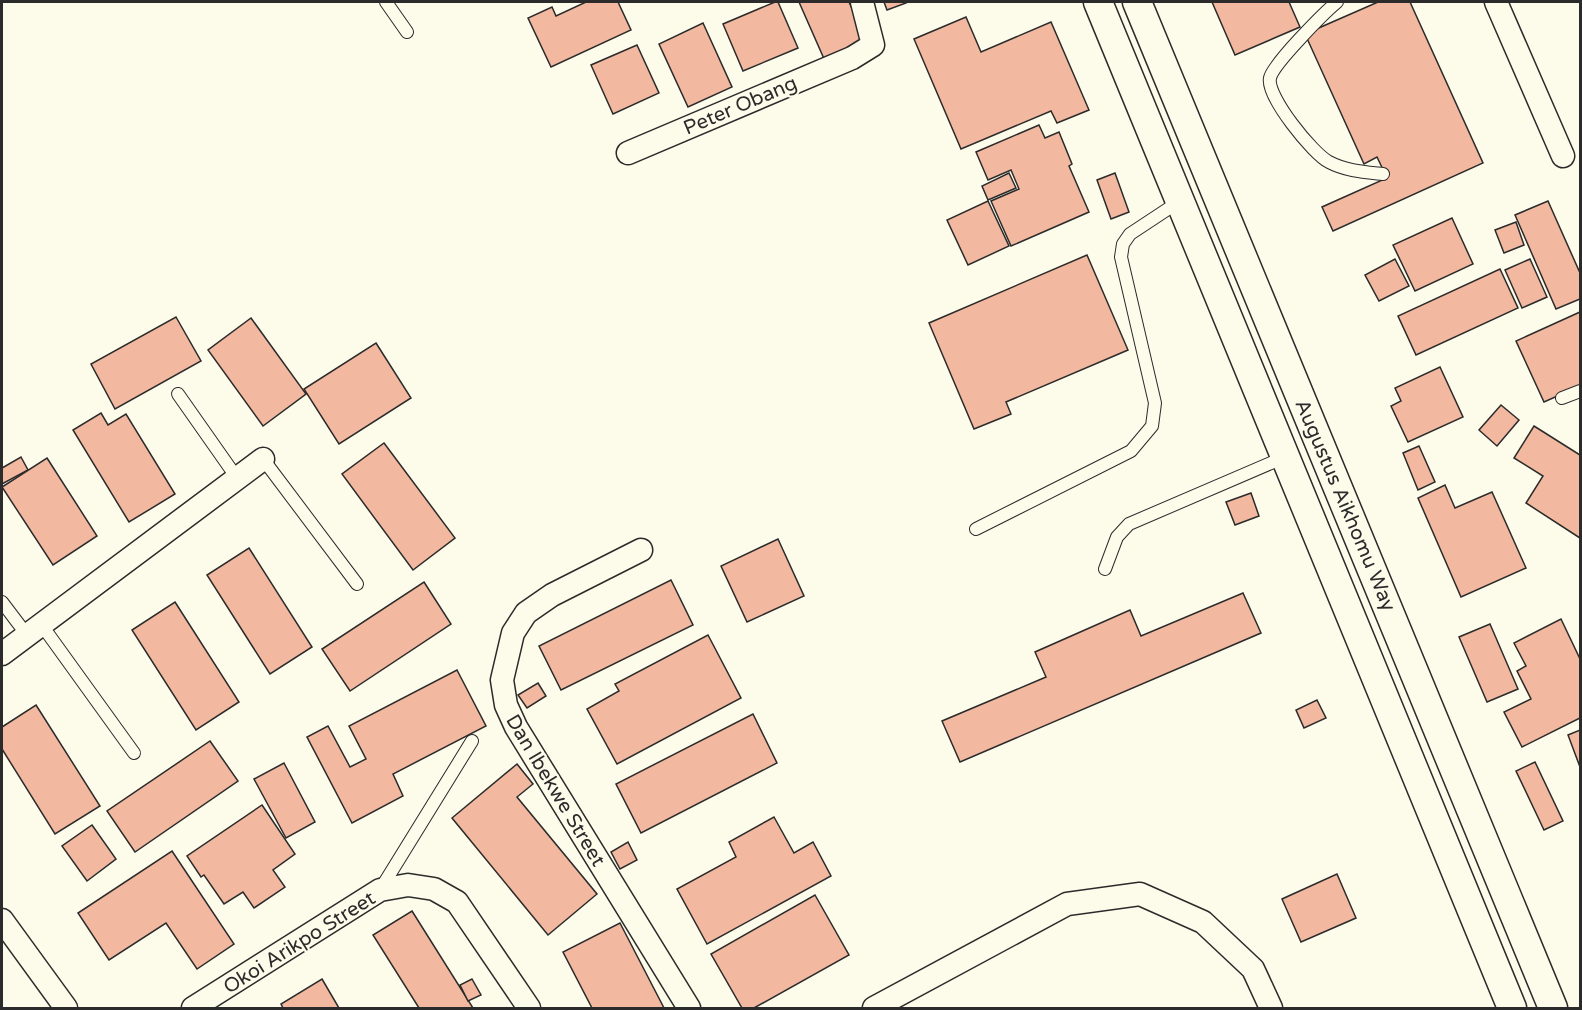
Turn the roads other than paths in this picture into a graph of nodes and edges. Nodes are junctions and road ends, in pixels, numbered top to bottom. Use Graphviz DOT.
graph roads {
  1 [pos="386,2"];
  2 [pos="862,2"];
  3 [pos="1098,2"];
  4 [pos="1137,2"];
  5 [pos="1336,2"];
  6 [pos="1496,2"];
  7 [pos="407,32"];
  8 [pos="628,153"];
  9 [pos="1563,156"];
  10 [pos="1383,174"];
  11 [pos="1180,201"];
  12 [pos="1581,391"];
  13 [pos="178,394"];
  14 [pos="1562,398"];
  15 [pos="1285,457"];
  16 [pos="263,459"];
  17 [pos="237,478"];
  18 [pos="976,529"];
  19 [pos="641,550"];
  20 [pos="1105,569"];
  21 [pos="357,584"];
  22 [pos="2,602"];
  23 [pos="34,629"];
  24 [pos="2,654"];
  25 [pos="472,741"];
  26 [pos="134,753"];
  27 [pos="380,890"];
  28 [pos="2,920"];
  29 [pos="66,1008"];
  30 [pos="193,1008"];
  31 [pos="529,1008"];
  32 [pos="689,1008"];
  33 [pos="874,1008"];
  34 [pos="1271,1008"];
  35 [pos="1512,1008"];
  36 [pos="1554,1008"];
  1 -- 7 [label="lane"];
  2 -- 8 [label="street, Peter Obang"];
  3 -- 11 [label="street, Augustus Aikhomu Way"];
  4 -- 36 [label="street, Augustus Aikhomu Way"];
  5 -- 10 [label="lane"];
  6 -- 9 [label="street"];
  11 -- 15 [label="street, Augustus Aikhomu Way"];
  11 -- 18 [label="lane"];
  12 -- 14 [label="lane"];
  13 -- 17 [label="lane"];
  15 -- 20 [label="lane"];
  15 -- 35 [label="street, Augustus Aikhomu Way"];
  16 -- 17 [label="street"];
  16 -- 21 [label="lane"];
  17 -- 23 [label="street"];
  19 -- 32 [label="street, Dan Ibekwe Street"];
  22 -- 23 [label="lane"];
  23 -- 24 [label="street"];
  23 -- 26 [label="lane"];
  25 -- 27 [label="lane"];
  27 -- 30 [label="street, Okoi Arikpo Street"];
  27 -- 31 [label="street, Okoi Arikpo Street"];
  28 -- 29 [label="street"];
  33 -- 34 [label="street"];
}
